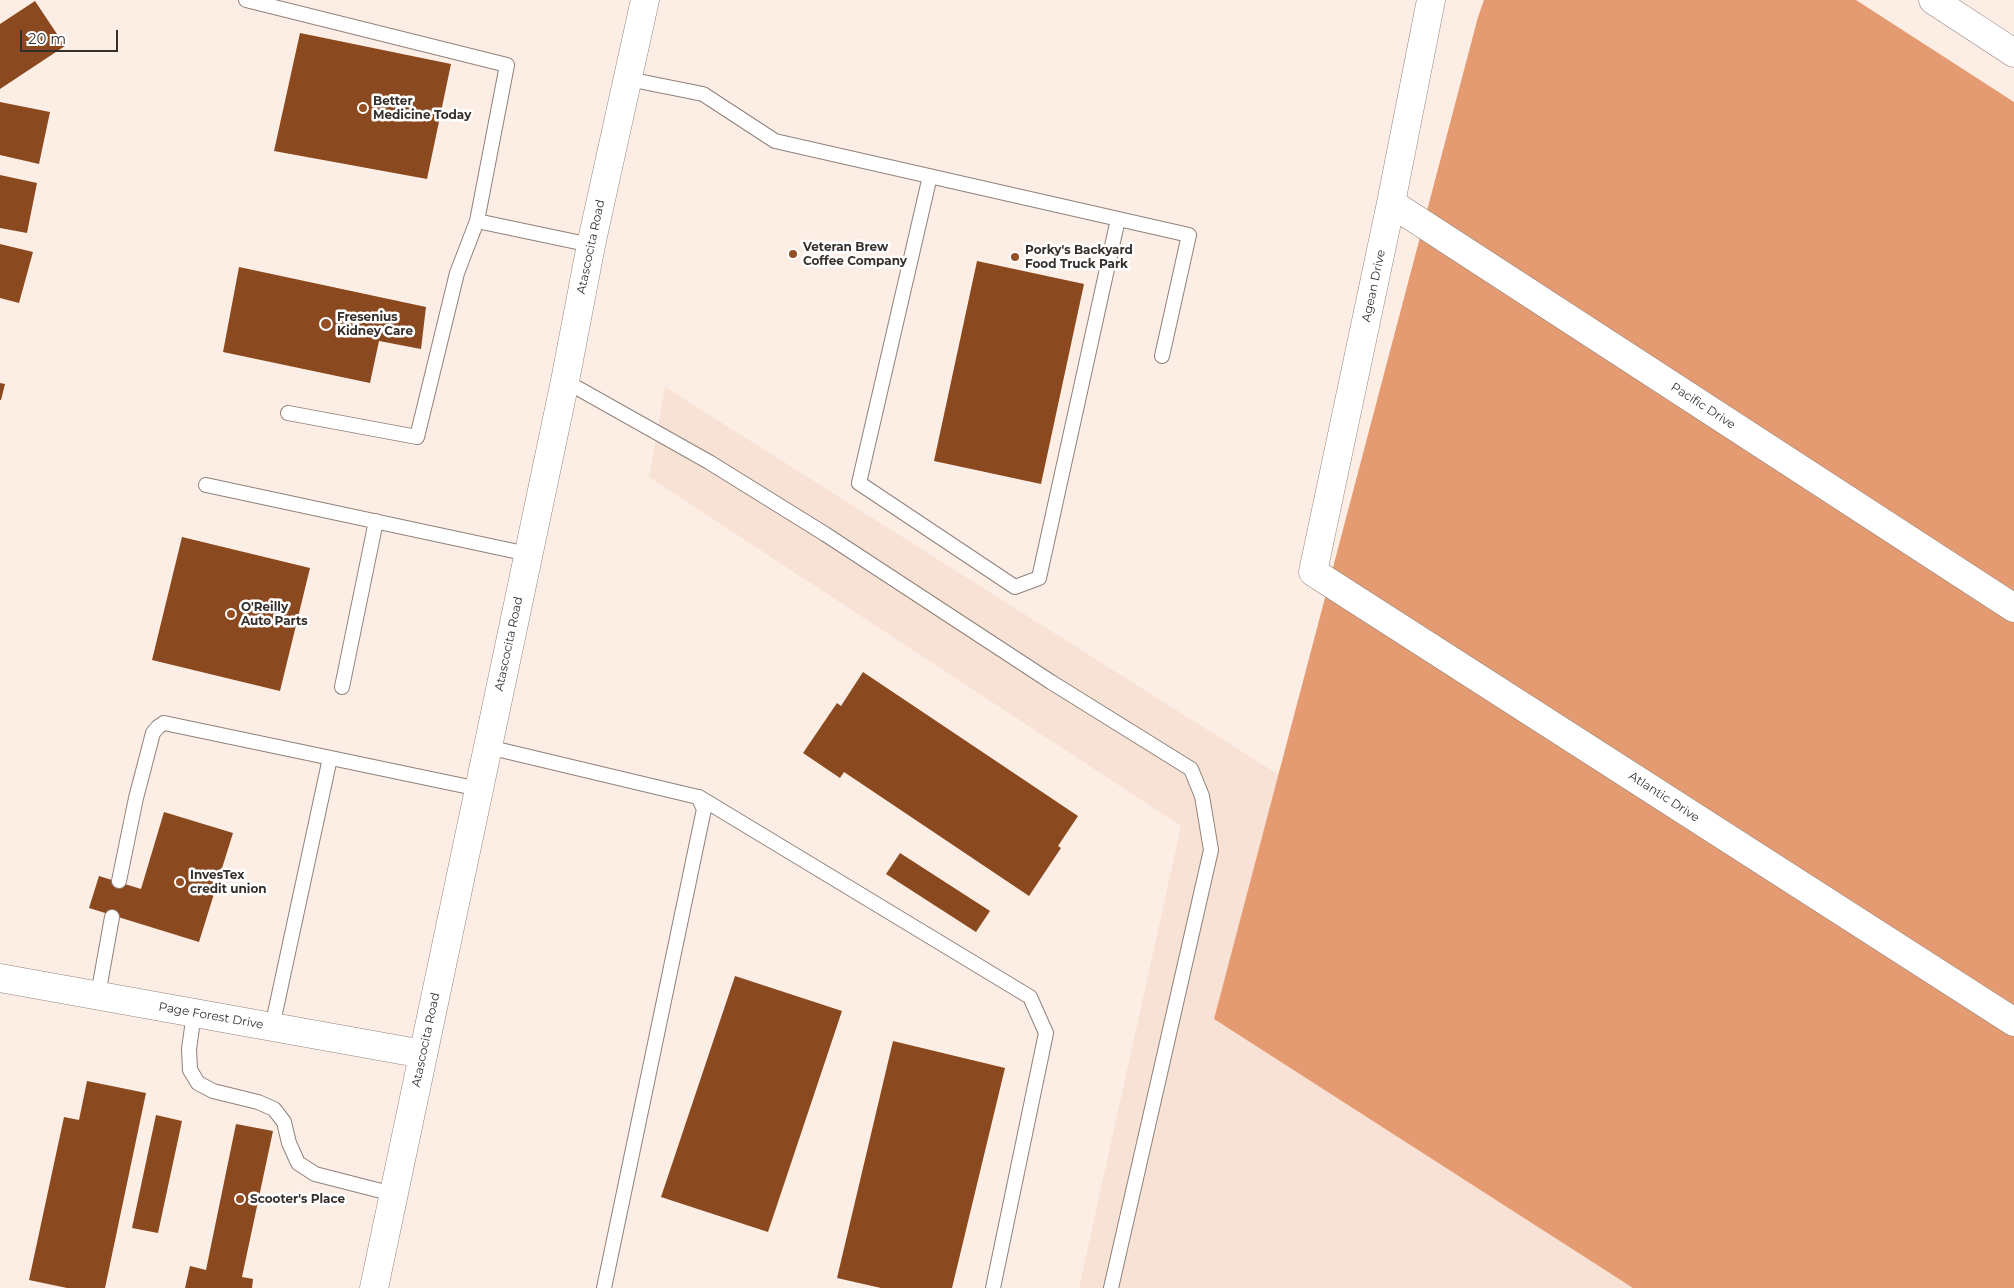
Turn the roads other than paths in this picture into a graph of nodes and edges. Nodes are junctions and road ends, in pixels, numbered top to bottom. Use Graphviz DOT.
graph roads {
  1 [pos="246,0"];
  2 [pos="645,0"];
  3 [pos="1430,0"];
  4 [pos="1933,0"];
  5 [pos="2014,52"];
  6 [pos="628,79"];
  7 [pos="930,176"];
  8 [pos="1391,203"];
  9 [pos="1118,219"];
  10 [pos="477,221"];
  11 [pos="591,245"];
  12 [pos="1162,356"];
  13 [pos="565,381"];
  14 [pos="288,413"];
  15 [pos="206,485"];
  16 [pos="376,521"];
  17 [pos="528,554"];
  18 [pos="1314,572"];
  19 [pos="2014,608"];
  20 [pos="342,687"];
  21 [pos="488,747"];
  22 [pos="330,758"];
  23 [pos="479,790"];
  24 [pos="698,797"];
  25 [pos="119,881"];
  26 [pos="112,916"];
  27 [pos="0,978"];
  28 [pos="98,995"];
  29 [pos="194,1013"];
  30 [pos="2014,1022"];
  31 [pos="272,1027"];
  32 [pos="423,1054"];
  33 [pos="393,1194"];
  34 [pos="374,1288"];
  35 [pos="604,1288"];
  36 [pos="993,1288"];
  37 [pos="1111,1288"];
  1 -- 10 [label="lane"];
  2 -- 6 [label="street, Atascocita Road"];
  3 -- 8 [label="street, Agean Drive"];
  4 -- 5 [label="street"];
  6 -- 7 [label="lane"];
  6 -- 11 [label="street, Atascocita Road"];
  7 -- 9 [label="lane"];
  7 -- 9 [label="lane"];
  8 -- 18 [label="street, Agean Drive"];
  8 -- 19 [label="street, Pacific Drive"];
  9 -- 12 [label="lane"];
  10 -- 11 [label="lane"];
  10 -- 14 [label="lane"];
  11 -- 13 [label="street, Atascocita Road"];
  13 -- 17 [label="street, Atascocita Road"];
  13 -- 37 [label="lane"];
  15 -- 16 [label="lane"];
  16 -- 17 [label="lane"];
  16 -- 20 [label="lane"];
  17 -- 21 [label="street, Atascocita Road"];
  18 -- 30 [label="street, Atlantic Drive"];
  21 -- 23 [label="street, Atascocita Road"];
  21 -- 24 [label="lane"];
  22 -- 23 [label="lane"];
  22 -- 25 [label="lane"];
  22 -- 31 [label="lane"];
  23 -- 32 [label="street, Atascocita Road"];
  24 -- 35 [label="lane"];
  24 -- 36 [label="lane"];
  26 -- 28 [label="lane"];
  27 -- 28 [label="street, Page Forest Drive"];
  28 -- 29 [label="street, Page Forest Drive"];
  29 -- 31 [label="street, Page Forest Drive"];
  29 -- 33 [label="lane"];
  31 -- 32 [label="street, Page Forest Drive"];
  32 -- 33 [label="street, Atascocita Road"];
  33 -- 34 [label="street, Atascocita Road"];
}
